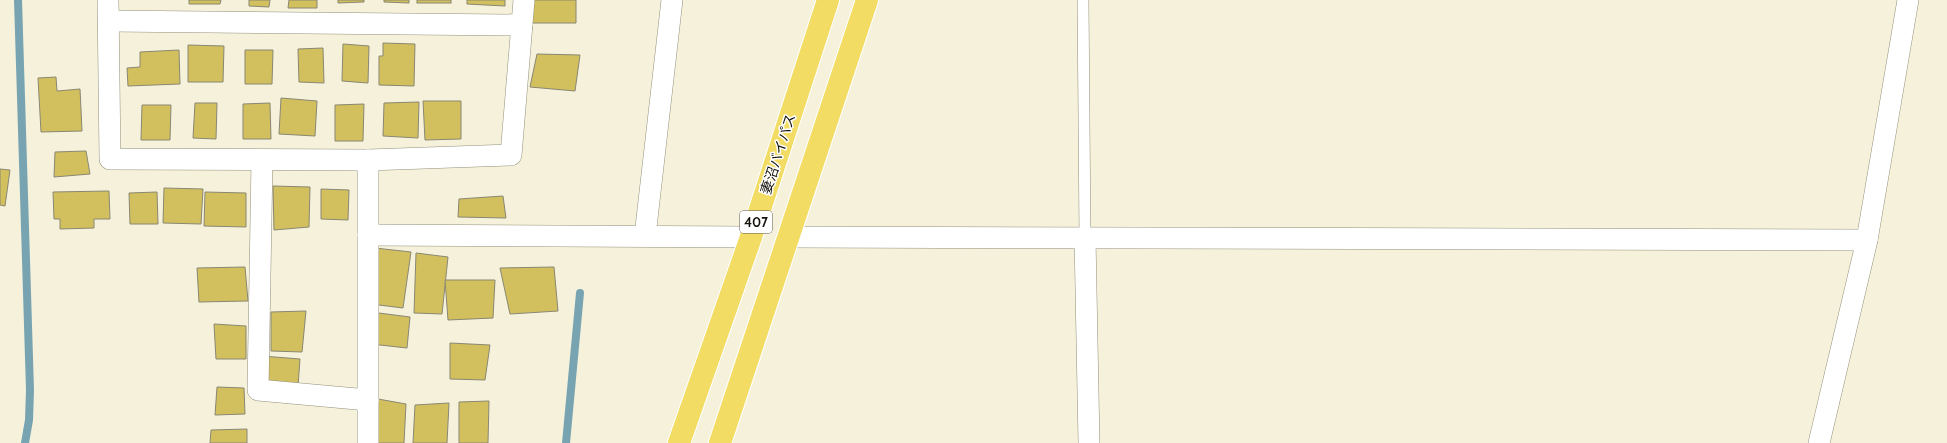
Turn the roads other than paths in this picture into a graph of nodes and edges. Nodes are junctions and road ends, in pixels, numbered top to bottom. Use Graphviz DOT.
graph roads {
  1 [pos="108,0"];
  2 [pos="524,0"];
  3 [pos="672,0"];
  4 [pos="828,0"];
  5 [pos="868,0"];
  6 [pos="1083,0"];
  7 [pos="1908,0"];
  8 [pos="109,21"];
  9 [pos="522,25"];
  10 [pos="262,160"];
  11 [pos="368,160"];
  12 [pos="368,235"];
  13 [pos="644,236"];
  14 [pos="751,237"];
  15 [pos="789,237"];
  16 [pos="1085,238"];
  17 [pos="1867,240"];
  18 [pos="368,400"];
  19 [pos="368,443"];
  20 [pos="679,443"];
  21 [pos="720,443"];
  22 [pos="1089,443"];
  23 [pos="1819,443"];
  1 -- 8 [label="street"];
  2 -- 9 [label="street"];
  3 -- 13 [label="street"];
  4 -- 14 [label="highway, 妻沼バイパス / 407"];
  5 -- 15 [label="highway, 407"];
  6 -- 16 [label="lane"];
  7 -- 17 [label="street"];
  8 -- 9 [label="street"];
  8 -- 10 [label="street"];
  9 -- 11 [label="street"];
  10 -- 11 [label="street"];
  10 -- 18 [label="street"];
  11 -- 12 [label="street"];
  12 -- 13 [label="street"];
  12 -- 18 [label="street"];
  13 -- 14 [label="street"];
  14 -- 20 [label="highway, 妻沼バイパス / 407"];
  15 -- 16 [label="street"];
  15 -- 21 [label="highway, 407"];
  16 -- 17 [label="street"];
  16 -- 22 [label="street"];
  17 -- 23 [label="street"];
  18 -- 19 [label="street"];
}
